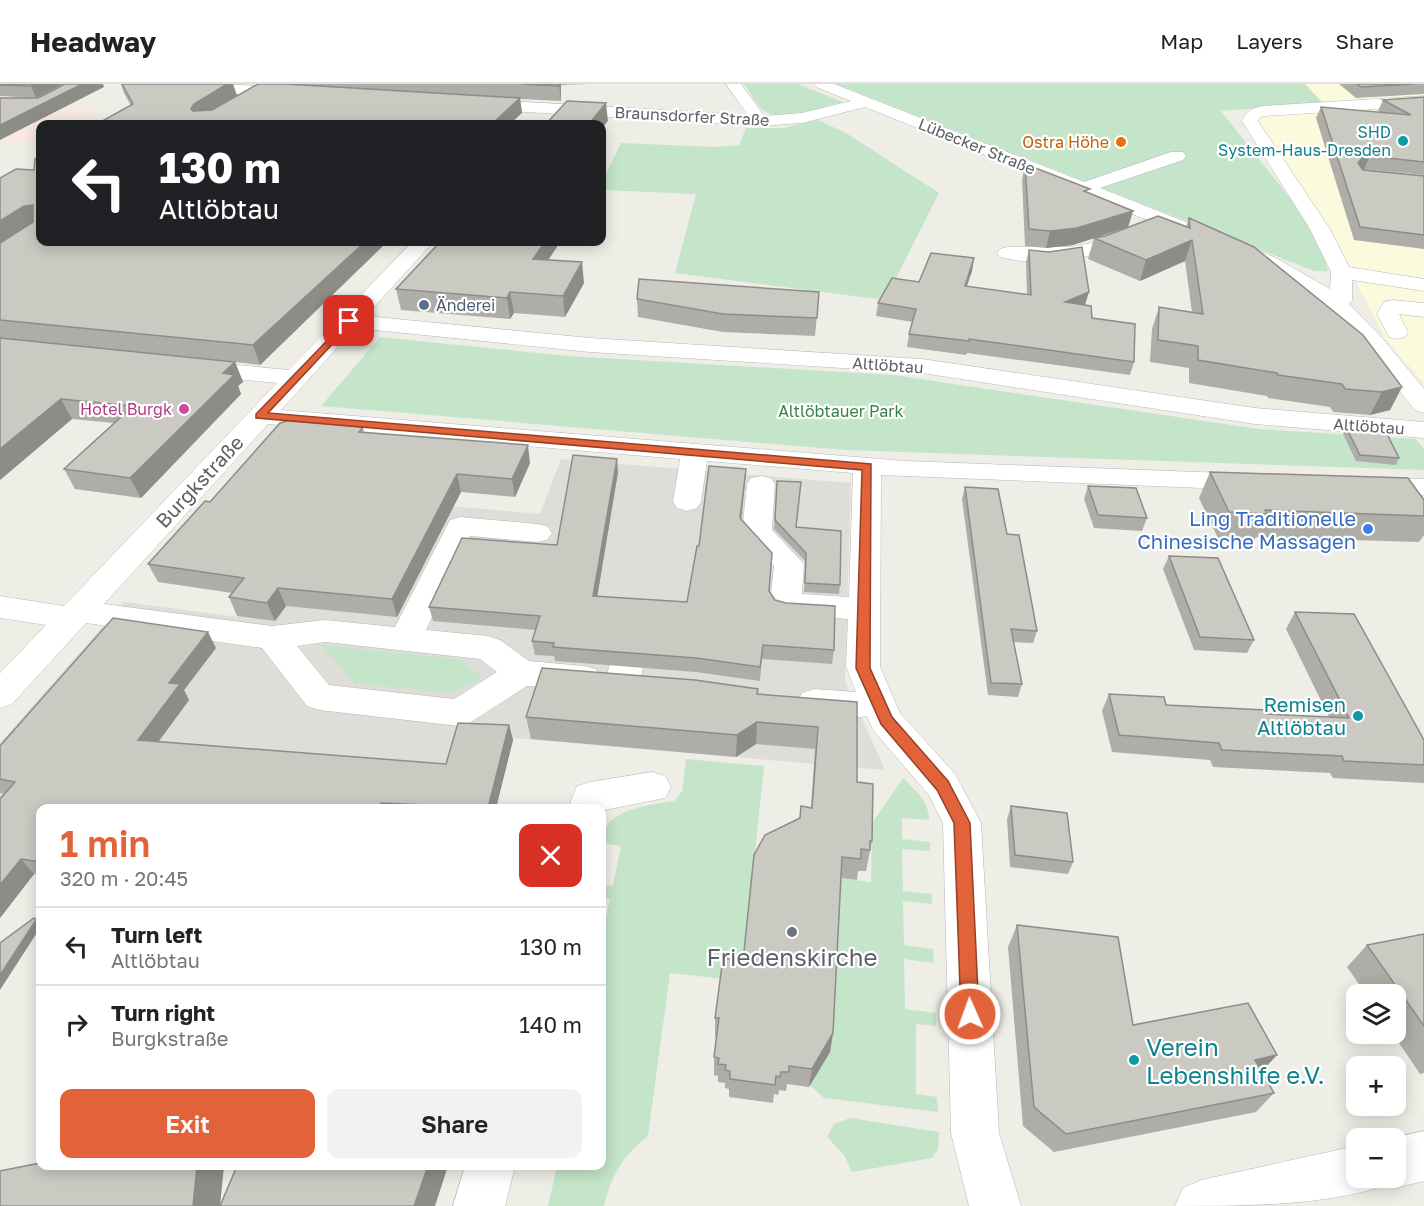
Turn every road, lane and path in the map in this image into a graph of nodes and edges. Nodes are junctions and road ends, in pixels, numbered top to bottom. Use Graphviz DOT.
graph roads {
  1 [pos="156,84"];
  2 [pos="733,84"];
  3 [pos="821,84"];
  4 [pos="265,87"];
  5 [pos="562,92"];
  6 [pos="311,94"];
  7 [pos="1424,101"];
  8 [pos="866,102"];
  9 [pos="460,103"];
  10 [pos="234,107"];
  11 [pos="547,108"];
  12 [pos="536,120"];
  13 [pos="760,121"];
  14 [pos="1177,156"];
  15 [pos="1083,188"];
  16 [pos="1166,221"];
  17 [pos="419,246"];
  18 [pos="1007,253"];
  19 [pos="1341,272"];
  20 [pos="1424,285"];
  21 [pos="1332,302"];
  22 [pos="1424,310"];
  23 [pos="349,321"];
  24 [pos="1397,332"];
  25 [pos="177,366"];
  26 [pos="1399,375"];
  27 [pos="1424,377"];
  28 [pos="295,378"];
  29 [pos="1424,405"];
  30 [pos="260,416"];
  31 [pos="1424,430"];
  32 [pos="695,452"];
  33 [pos="867,467"];
  34 [pos="1281,483"];
  35 [pos="761,484"];
  36 [pos="1341,485"];
  37 [pos="1424,488"];
  38 [pos="687,502"];
  39 [pos="537,533"];
  40 [pos="0,607"];
  41 [pos="864,609"];
  42 [pos="75,614"];
  43 [pos="272,638"];
  44 [pos="405,639"];
  45 [pos="521,673"];
  46 [pos="635,674"];
  47 [pos="0,695"];
  48 [pos="780,699"];
  49 [pos="878,701"];
  50 [pos="652,787"];
  51 [pos="588,804"];
  52 [pos="1424,1156"];
  53 [pos="1406,1160"];
  54 [pos="489,1170"];
  55 [pos="1346,1173"];
  56 [pos="479,1206"];
  57 [pos="995,1206"];
  58 [pos="1201,1206"];
  1 -- 4 [label="street"];
  2 -- 13 [label="street"];
  3 -- 8 [label="street, Lübecker Straße"];
  4 -- 6 [label="street"];
  4 -- 10 [label="street"];
  5 -- 11 [label="street"];
  7 -- 19 [label="street"];
  8 -- 13 [label="street, Braunsdorfer Straße"];
  8 -- 15 [label="street, Lübecker Straße"];
  9 -- 11 [label="street, Braunsdorfer Straße"];
  11 -- 12 [label="street"];
  11 -- 13 [label="street, Braunsdorfer Straße"];
  14 -- 15 [label="street"];
  15 -- 16 [label="street, Lübecker Straße"];
  16 -- 18 [label="street"];
  16 -- 21 [label="street, Lübecker Straße"];
  17 -- 23 [label="street, Burgkstraße"];
  19 -- 20 [label="street"];
  19 -- 21 [label="street"];
  21 -- 26 [label="street, Lübecker Straße"];
  22 -- 24 [label="street"];
  23 -- 28 [label="street, Burgkstraße"];
  23 -- 31 [label="street, Altlöbtau"];
  25 -- 28 [label="street"];
  26 -- 27 [label="street"];
  26 -- 29 [label="street, Lübecker Straße"];
  28 -- 30 [label="street, Burgkstraße"];
  30 -- 32 [label="street"];
  30 -- 42 [label="street, Burgkstraße"];
  32 -- 33 [label="street"];
  32 -- 38 [label="street"];
  33 -- 34 [label="street"];
  33 -- 41 [label="street"];
  35 -- 41 [label="street"];
  36 -- 37 [label="street"];
  39 -- 44 [label="street"];
  40 -- 42 [label="street"];
  41 -- 49 [label="street"];
  42 -- 43 [label="street"];
  42 -- 47 [label="street, Burgkstraße"];
  43 -- 44 [label="street"];
  43 -- 45 [label="street"];
  44 -- 45 [label="street"];
  45 -- 46 [label="street"];
  48 -- 49 [label="street"];
  49 -- 57 [label="street"];
  50 -- 51 [label="street"];
  52 -- 53 [label="street"];
  54 -- 56 [label="street"];
  55 -- 58 [label="street"];
}
